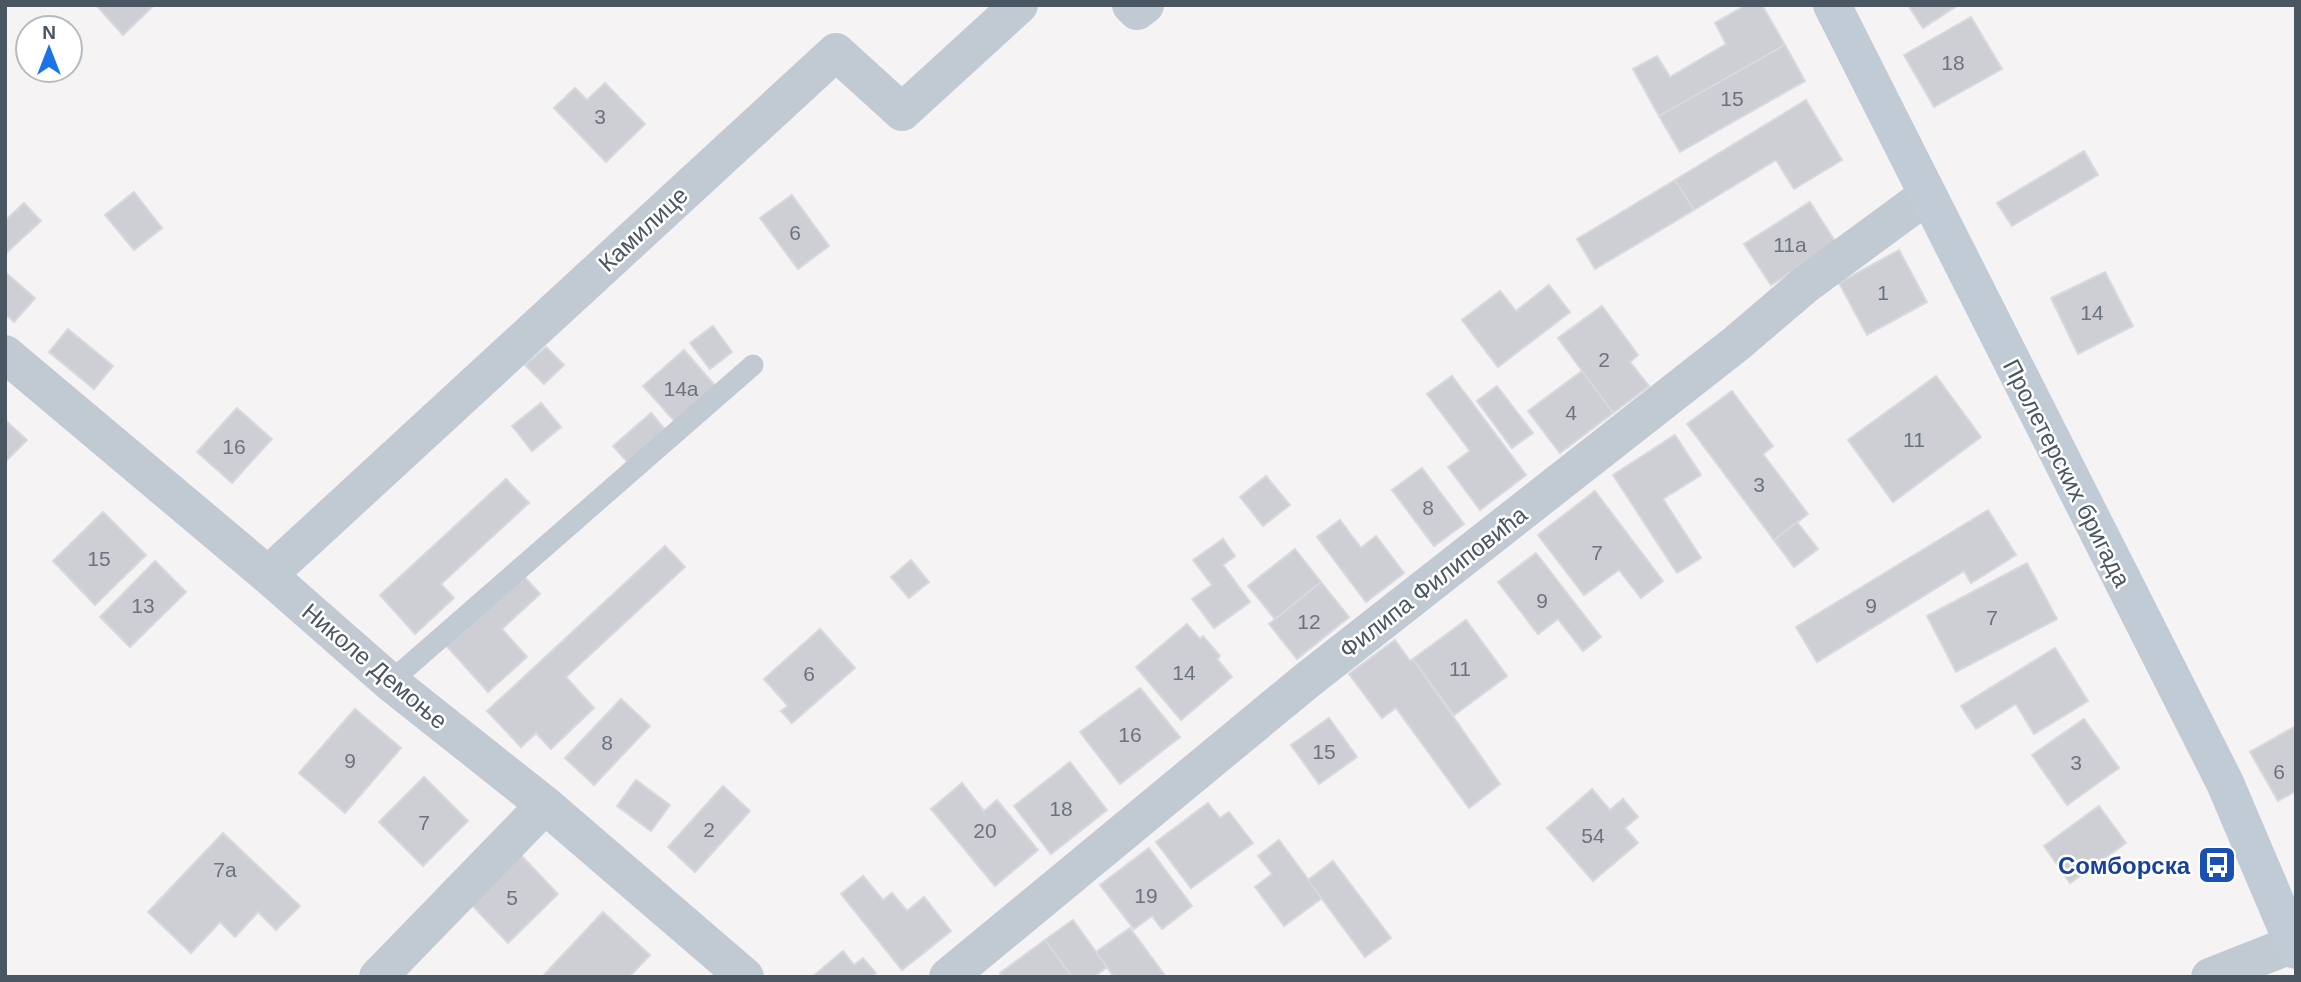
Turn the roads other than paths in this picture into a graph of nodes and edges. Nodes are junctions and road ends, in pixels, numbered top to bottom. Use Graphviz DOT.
graph roads {
  1 [pos="1019,5"];
  2 [pos="1131,5"];
  3 [pos="1145,5"];
  4 [pos="1832,5"];
  5 [pos="1926,196"];
  6 [pos="5,354"];
  7 [pos="753,366"];
  8 [pos="268,575"];
  9 [pos="390,682"];
  10 [pos="545,805"];
  11 [pos="2295,946"];
  12 [pos="378,977"];
  13 [pos="745,977"];
  14 [pos="948,977"];
  15 [pos="2210,977"];
  1 -- 8 [label="street, Камилице"];
  2 -- 3 [label="street"];
  4 -- 5 [label="street, Пролетерских бригада"];
  5 -- 11 [label="street, Пролетерских бригада"];
  5 -- 14 [label="street, Филипа Филиповића"];
  6 -- 8 [label="street, Николе Демоње"];
  7 -- 9 [label="lane"];
  8 -- 9 [label="street, Николе Демоње"];
  9 -- 10 [label="street, Николе Демоње"];
  10 -- 12 [label="street"];
  10 -- 13 [label="street, Николе Демоње"];
  11 -- 15 [label="street"];
}
